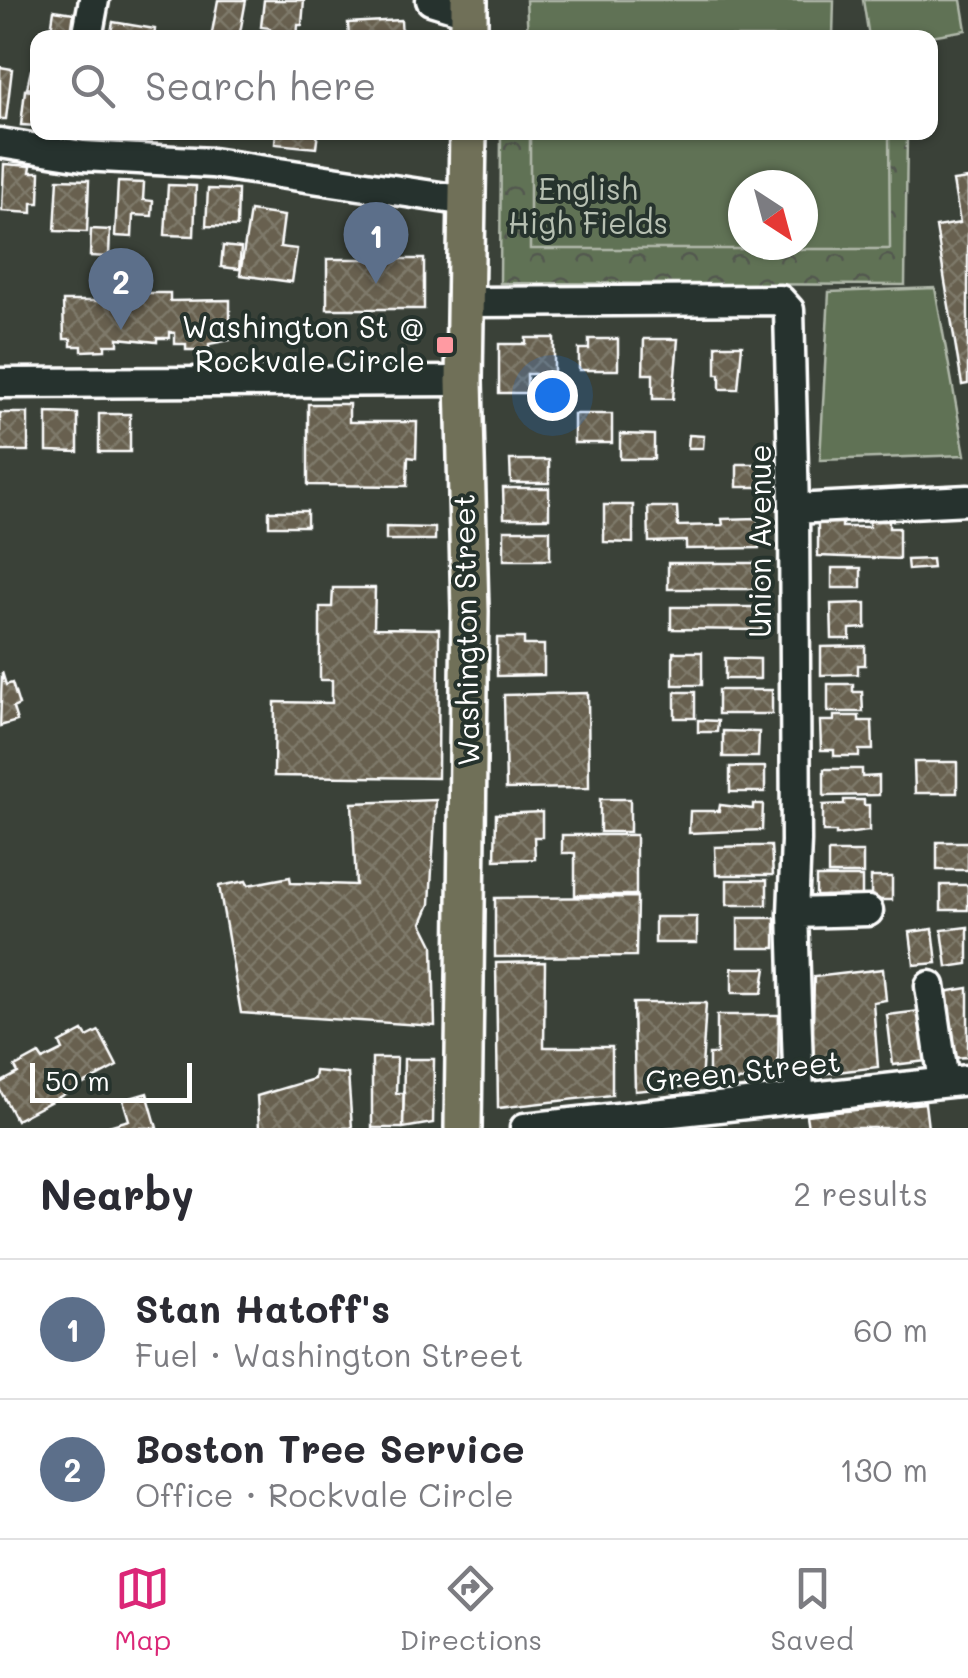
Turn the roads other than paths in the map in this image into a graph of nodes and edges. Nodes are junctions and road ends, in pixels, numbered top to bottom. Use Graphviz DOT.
graph roads {
  1 [pos="94,0"];
  2 [pos="431,0"];
  3 [pos="469,17"];
  4 [pos="89,30"];
  5 [pos="468,140"];
  6 [pos="71,142"];
  7 [pos="0,143"];
  8 [pos="467,202"];
  9 [pos="467,302"];
  10 [pos="464,381"];
  11 [pos="0,382"];
  12 [pos="968,500"];
  13 [pos="794,509"];
  14 [pos="793,912"];
  15 [pos="868,912"];
  16 [pos="930,986"];
  17 [pos="956,1081"];
  18 [pos="799,1098"];
  19 [pos="726,1117"];
  20 [pos="463,1128"];
  21 [pos="525,1128"];
  1 -- 4 [label="street"];
  2 -- 3 [label="street"];
  5 -- 8 [label="main road, Washington Street"];
  6 -- 7 [label="street"];
  6 -- 8 [label="street"];
  8 -- 9 [label="main road, Washington Street"];
  9 -- 10 [label="main road, Washington Street"];
  9 -- 13 [label="street, Union Avenue"];
  10 -- 11 [label="street"];
  10 -- 20 [label="main road, Washington Street"];
  12 -- 13 [label="street"];
  13 -- 14 [label="street, Union Avenue"];
  14 -- 15 [label="street"];
  14 -- 18 [label="street, Union Avenue"];
  16 -- 17 [label="street"];
  17 -- 18 [label="street, Green Street"];
  18 -- 19 [label="street, Green Street"];
  19 -- 21 [label="street, Green Street"];
}
